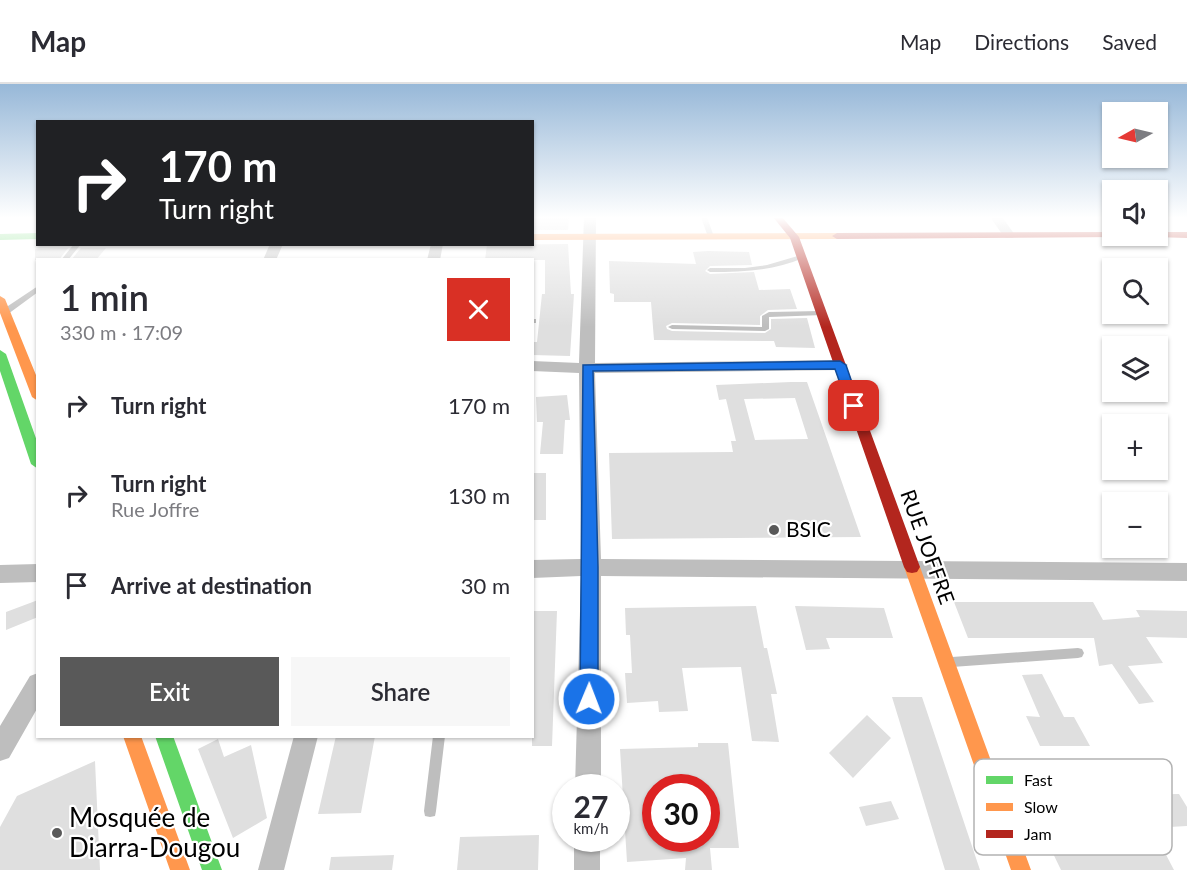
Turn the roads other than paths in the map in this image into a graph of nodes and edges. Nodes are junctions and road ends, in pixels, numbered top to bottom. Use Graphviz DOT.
graph roads {
  1 [pos="590,254"];
  2 [pos="800,254"];
  3 [pos="801,257"];
  4 [pos="710,270"];
  5 [pos="36,289"];
  6 [pos="2,305"];
  7 [pos="820,313"];
  8 [pos="672,327"];
  9 [pos="1,362"];
  10 [pos="32,365"];
  11 [pos="840,365"];
  12 [pos="534,366"];
  13 [pos="587,368"];
  14 [pos="36,386"];
  15 [pos="36,458"];
  16 [pos="591,567"];
  17 [pos="534,569"];
  18 [pos="913,569"];
  19 [pos="1187,572"];
  20 [pos="36,573"];
  21 [pos="0,574"];
  22 [pos="1078,653"];
  23 [pos="947,663"];
  24 [pos="36,687"];
  25 [pos="133,738"];
  26 [pos="165,738"];
  27 [pos="305,738"];
  28 [pos="439,738"];
  29 [pos="0,749"];
  30 [pos="981,759"];
  31 [pos="588,774"];
  32 [pos="430,812"];
  33 [pos="587,852"];
  34 [pos="1016,855"];
  35 [pos="180,870"];
  36 [pos="212,870"];
  37 [pos="271,870"];
  38 [pos="587,870"];
  39 [pos="1021,870"];
  1 -- 13 [label="street"];
  2 -- 3 [label="street, RUE JOFFRE"];
  3 -- 4 [label="lane"];
  3 -- 7 [label="street, RUE JOFFRE"];
  5 -- 6 [label="lane"];
  6 -- 10 [label="street"];
  7 -- 8 [label="lane"];
  7 -- 11 [label="street, RUE JOFFRE"];
  9 -- 10 [label="street"];
  9 -- 15 [label="street"];
  10 -- 14 [label="street"];
  11 -- 13 [label="street"];
  11 -- 18 [label="street, RUE JOFFRE"];
  12 -- 13 [label="street"];
  13 -- 16 [label="street"];
  16 -- 17 [label="street"];
  16 -- 18 [label="street"];
  16 -- 31 [label="street"];
  18 -- 19 [label="street"];
  18 -- 23 [label="street, RUE JOFFRE"];
  20 -- 21 [label="street"];
  22 -- 23 [label="lane"];
  23 -- 30 [label="street, RUE JOFFRE"];
  24 -- 29 [label="street"];
  25 -- 35 [label="street"];
  26 -- 36 [label="street"];
  27 -- 37 [label="street"];
  28 -- 32 [label="lane"];
  33 -- 38 [label="street"];
  34 -- 39 [label="street, RUE JOFFRE"];
}
